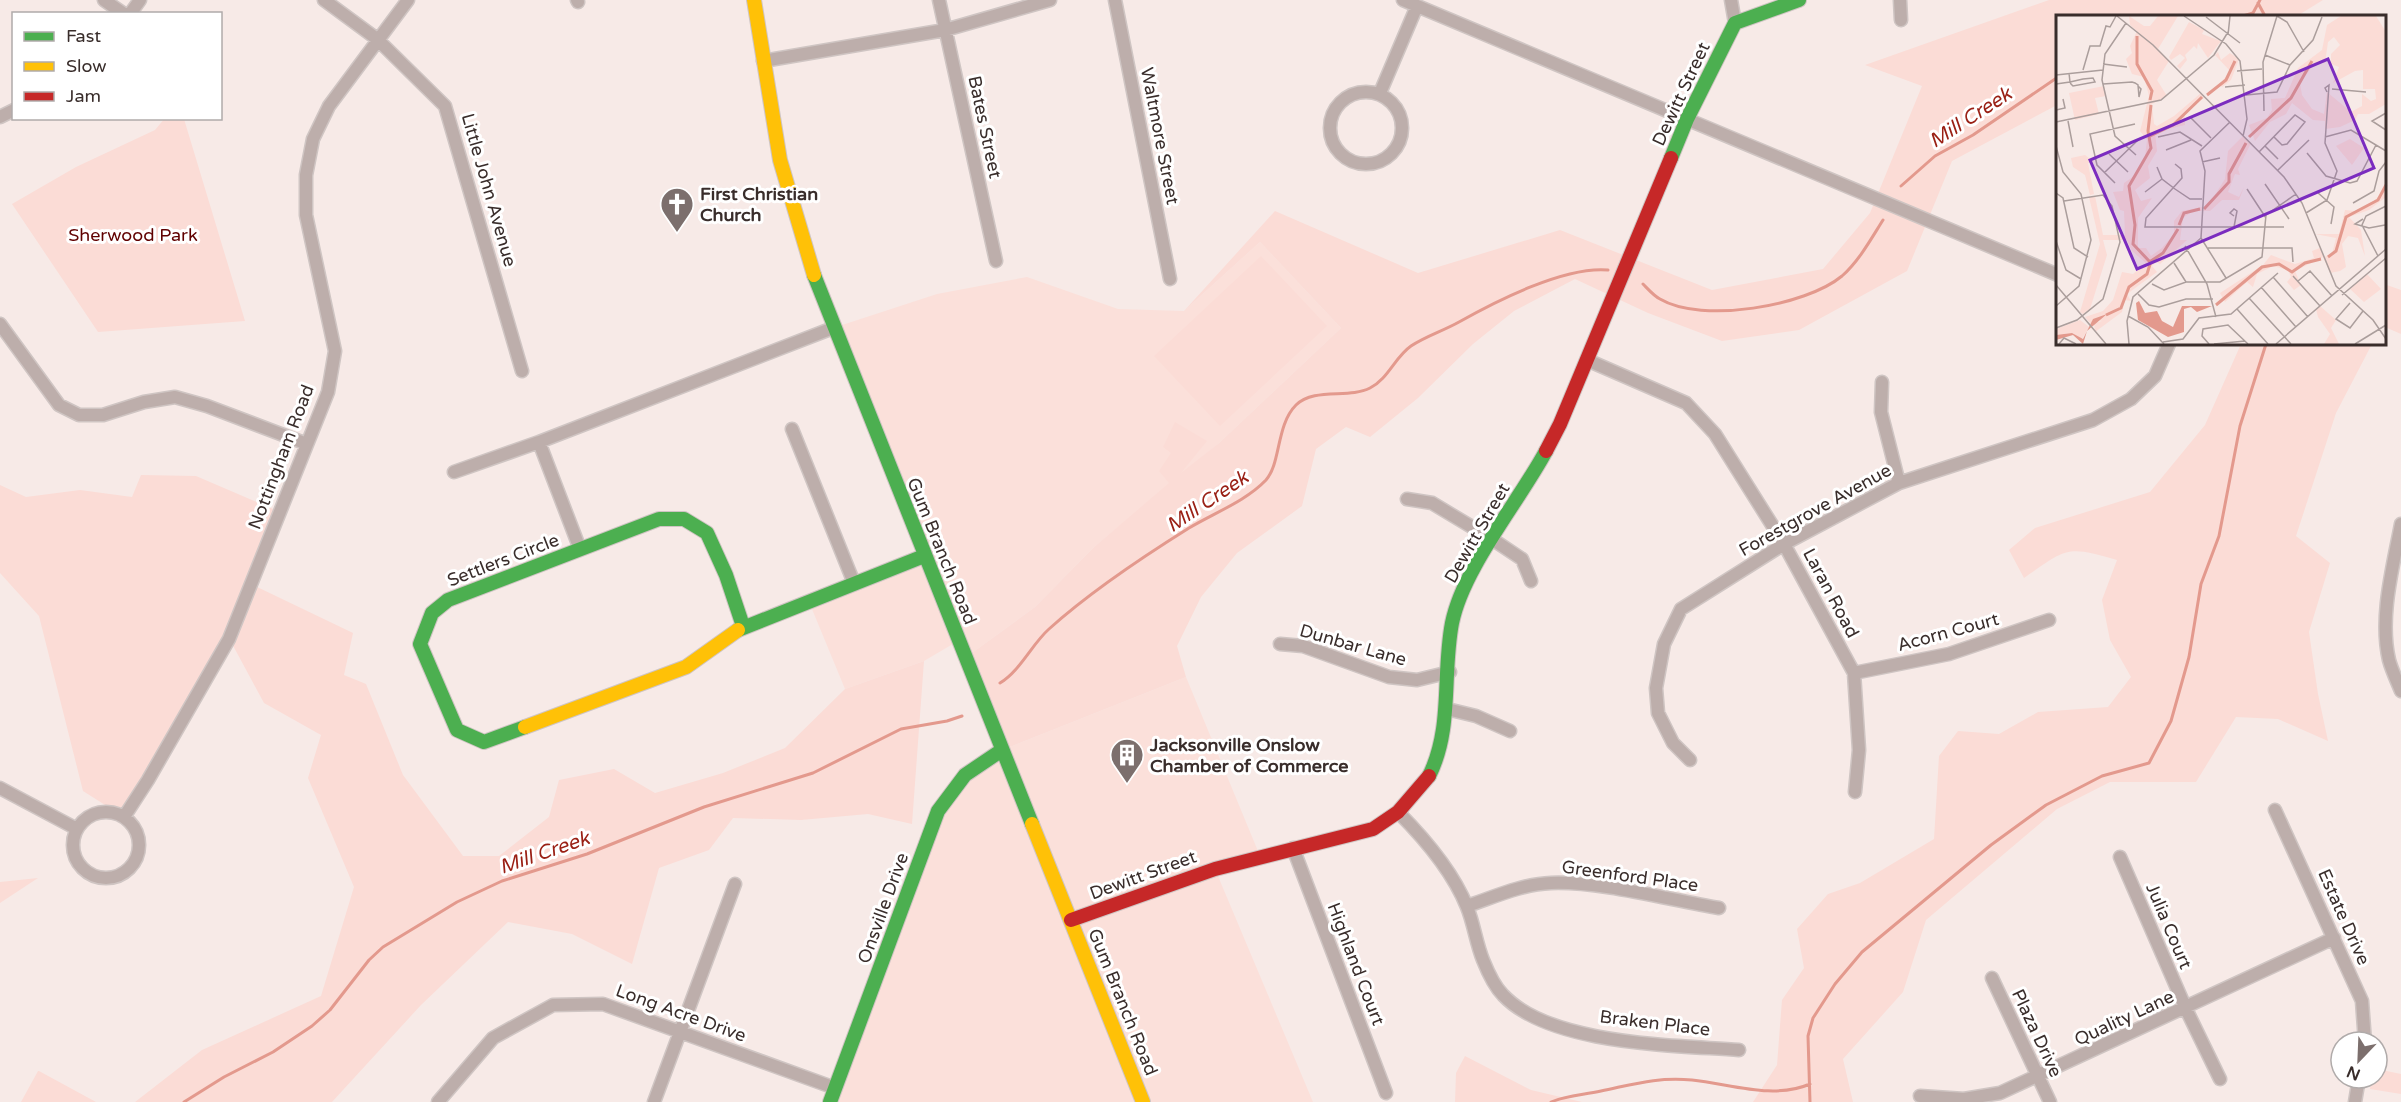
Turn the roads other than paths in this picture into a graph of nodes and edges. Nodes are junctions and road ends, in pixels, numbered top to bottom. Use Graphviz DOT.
graph roads {
  1 [pos="104,0"];
  2 [pos="324,0"];
  3 [pos="408,0"];
  4 [pos="754,0"];
  5 [pos="939,0"];
  6 [pos="1050,0"];
  7 [pos="1115,0"];
  8 [pos="1403,0"];
  9 [pos="1731,0"];
  10 [pos="1799,0"];
  11 [pos="1900,0"];
  12 [pos="1417,6"];
  13 [pos="121,12"];
  14 [pos="1901,20"];
  15 [pos="1735,23"];
  16 [pos="945,30"];
  17 [pos="377,39"];
  18 [pos="763,61"];
  19 [pos="1380,93"];
  20 [pos="1687,119"];
  21 [pos="996,261"];
  22 [pos="2056,274"];
  23 [pos="1170,279"];
  24 [pos="0,324"];
  25 [pos="833,328"];
  26 [pos="2169,345"];
  27 [pos="1587,360"];
  28 [pos="522,371"];
  29 [pos="1882,382"];
  30 [pos="792,429"];
  31 [pos="540,442"];
  32 [pos="307,444"];
  33 [pos="454,472"];
  34 [pos="1899,483"];
  35 [pos="1407,500"];
  36 [pos="2401,524"];
  37 [pos="1492,539"];
  38 [pos="1784,544"];
  39 [pos="580,549"];
  40 [pos="924,556"];
  41 [pos="1531,582"];
  42 [pos="854,583"];
  43 [pos="2049,621"];
  44 [pos="743,627"];
  45 [pos="1280,644"];
  46 [pos="1450,672"];
  47 [pos="1854,673"];
  48 [pos="2401,692"];
  49 [pos="1447,709"];
  50 [pos="1510,731"];
  51 [pos="1002,750"];
  52 [pos="1690,760"];
  53 [pos="0,788"];
  54 [pos="1855,792"];
  55 [pos="2275,810"];
  56 [pos="1398,812"];
  57 [pos="124,817"];
  58 [pos="77,829"];
  59 [pos="1293,848"];
  60 [pos="2120,857"];
  61 [pos="735,884"];
  62 [pos="1467,906"];
  63 [pos="1719,908"];
  64 [pos="1071,920"];
  65 [pos="2334,938"];
  66 [pos="1992,978"];
  67 [pos="2186,1009"];
  68 [pos="2364,1030"];
  69 [pos="681,1032"];
  70 [pos="1738,1050"];
  71 [pos="2037,1077"];
  72 [pos="2220,1079"];
  73 [pos="835,1088"];
  74 [pos="1386,1093"];
  75 [pos="1920,1096"];
  76 [pos="438,1102"];
  77 [pos="654,1102"];
  78 [pos="830,1102"];
  79 [pos="1143,1102"];
  80 [pos="2050,1102"];
  1 -- 13 [label="street"];
  2 -- 17 [label="street, Little John Avenue"];
  3 -- 17 [label="street, Nottingham Road"];
  4 -- 18 [label="street, Gum Branch Road"];
  5 -- 16 [label="street, Bates Street"];
  6 -- 16 [label="street"];
  7 -- 23 [label="street, Waltmore Street"];
  8 -- 12 [label="street"];
  9 -- 15 [label="street"];
  10 -- 15 [label="street"];
  11 -- 14 [label="street"];
  12 -- 19 [label="street"];
  12 -- 20 [label="street"];
  15 -- 20 [label="street, Dewitt Street"];
  16 -- 18 [label="street"];
  16 -- 21 [label="street, Bates Street"];
  17 -- 28 [label="street, Little John Avenue"];
  17 -- 32 [label="street, Nottingham Road"];
  18 -- 25 [label="street, Gum Branch Road"];
  19 -- 19 [label="street"];
  20 -- 22 [label="street"];
  20 -- 27 [label="street, Dewitt Street"];
  24 -- 32 [label="street"];
  25 -- 31 [label="street"];
  25 -- 40 [label="street, Gum Branch Road"];
  26 -- 34 [label="street, Forestgrove Avenue"];
  27 -- 37 [label="street, Dewitt Street"];
  27 -- 38 [label="street, Laran Road"];
  29 -- 34 [label="street"];
  30 -- 42 [label="street"];
  31 -- 33 [label="street"];
  31 -- 39 [label="street"];
  32 -- 57 [label="street, Nottingham Road"];
  34 -- 38 [label="street, Forestgrove Avenue"];
  35 -- 37 [label="street"];
  36 -- 48 [label="street"];
  37 -- 41 [label="street"];
  37 -- 46 [label="street, Dewitt Street"];
  38 -- 47 [label="street, Laran Road"];
  38 -- 52 [label="street, Forestgrove Avenue"];
  39 -- 44 [label="street, Settlers Circle"];
  39 -- 44 [label="street, Settlers Circle"];
  40 -- 42 [label="street, Settlers Circle"];
  40 -- 51 [label="street, Gum Branch Road"];
  42 -- 44 [label="street, Settlers Circle"];
  43 -- 47 [label="street, Acorn Court"];
  45 -- 46 [label="street, Dunbar Lane"];
  46 -- 49 [label="street, Dewitt Street"];
  47 -- 54 [label="street, Laran Road"];
  49 -- 50 [label="street"];
  49 -- 56 [label="street, Dewitt Street"];
  51 -- 64 [label="street, Gum Branch Road"];
  51 -- 73 [label="street, Onsville Drive"];
  53 -- 58 [label="street"];
  55 -- 65 [label="street, Estate Drive"];
  56 -- 59 [label="street, Dewitt Street"];
  56 -- 62 [label="street, Braken Place"];
  57 -- 58 [label="street"];
  57 -- 58 [label="street"];
  59 -- 64 [label="street, Dewitt Street"];
  59 -- 74 [label="street, Highland Court"];
  60 -- 67 [label="street, Julia Court"];
  61 -- 69 [label="street"];
  62 -- 63 [label="street, Greenford Place"];
  62 -- 70 [label="street, Braken Place"];
  64 -- 79 [label="street, Gum Branch Road"];
  65 -- 67 [label="street, Quality Lane"];
  65 -- 68 [label="street, Estate Drive"];
  66 -- 71 [label="street, Plaza Drive"];
  67 -- 71 [label="street, Quality Lane"];
  67 -- 72 [label="street, Julia Court"];
  69 -- 73 [label="street, Long Acre Drive"];
  69 -- 76 [label="street, Long Acre Drive"];
  69 -- 77 [label="street"];
  71 -- 75 [label="street, Quality Lane"];
  71 -- 80 [label="street, Plaza Drive"];
  73 -- 78 [label="street, Onsville Drive"];
}
